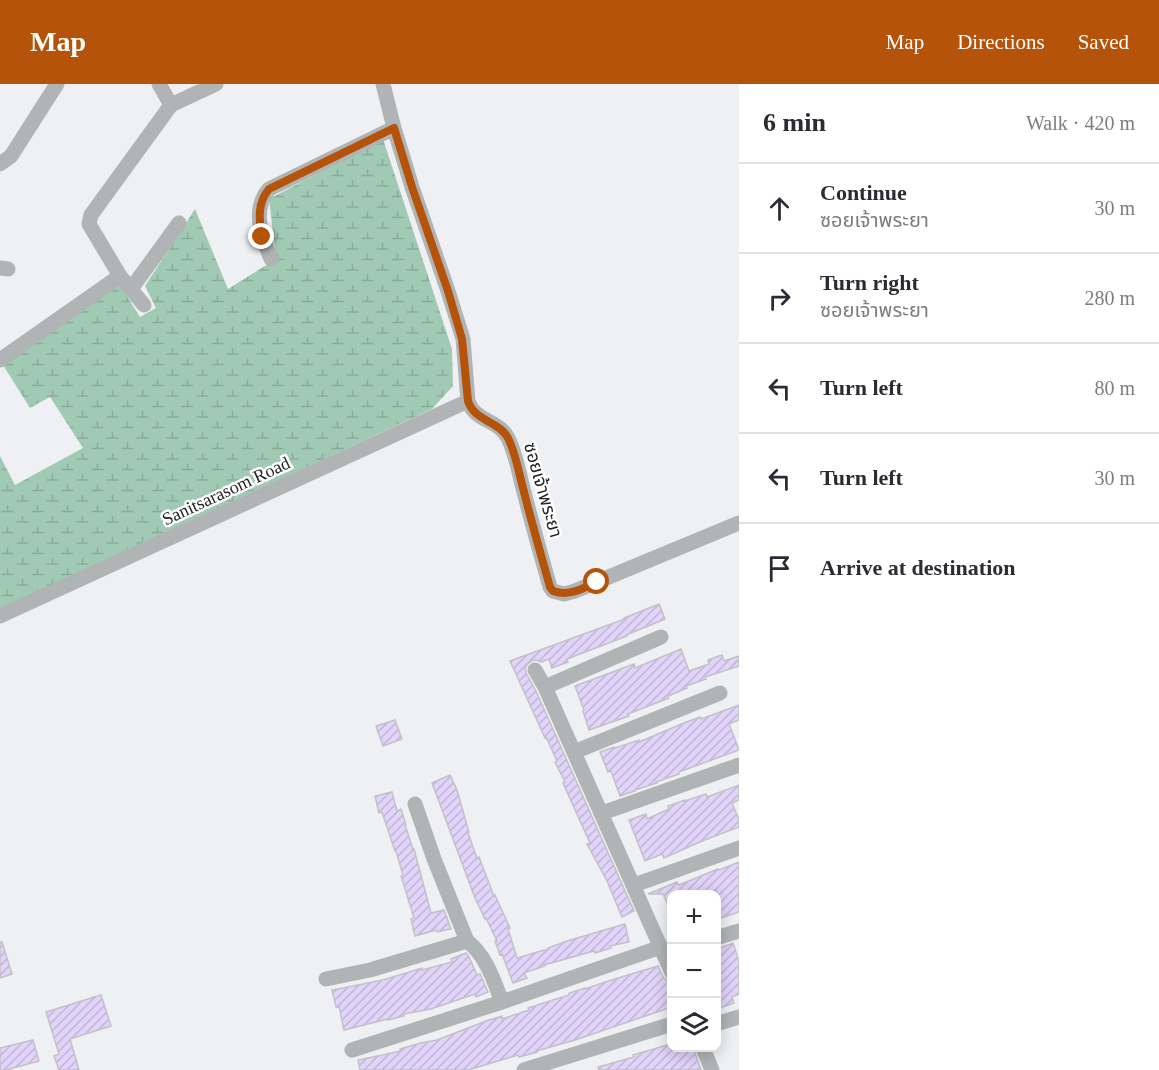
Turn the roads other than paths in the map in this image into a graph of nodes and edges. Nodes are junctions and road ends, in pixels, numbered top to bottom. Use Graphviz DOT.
graph roads {
  1 [pos="57,84"];
  2 [pos="159,84"];
  3 [pos="216,84"];
  4 [pos="383,84"];
  5 [pos="171,105"];
  6 [pos="394,128"];
  7 [pos="0,164"];
  8 [pos="179,223"];
  9 [pos="271,259"];
  10 [pos="120,276"];
  11 [pos="131,289"];
  12 [pos="144,305"];
  13 [pos="0,360"];
  14 [pos="468,401"];
  15 [pos="739,523"];
  16 [pos="0,616"];
  17 [pos="661,637"];
  18 [pos="535,670"];
  19 [pos="545,687"];
  20 [pos="720,693"];
  21 [pos="574,752"];
  22 [pos="739,765"];
  23 [pos="415,804"];
  24 [pos="602,813"];
  25 [pos="739,848"];
  26 [pos="634,885"];
  27 [pos="739,931"];
  28 [pos="721,937"];
  29 [pos="468,941"];
  30 [pos="666,952"];
  31 [pos="326,979"];
  32 [pos="502,1002"];
  33 [pos="739,1017"];
  34 [pos="721,1023"];
  35 [pos="667,1026"];
  36 [pos="352,1050"];
  37 [pos="705,1052"];
  38 [pos="524,1070"];
  39 [pos="712,1070"];
  1 -- 7 [label="street"];
  2 -- 5 [label="street"];
  3 -- 5 [label="street"];
  4 -- 6 [label="street"];
  5 -- 10 [label="street"];
  6 -- 9 [label="street"];
  6 -- 14 [label="street"];
  8 -- 11 [label="street"];
  10 -- 11 [label="street"];
  10 -- 13 [label="street"];
  11 -- 12 [label="street"];
  14 -- 15 [label="street, ซอยเจ้าพระยา"];
  14 -- 16 [label="street, Sanitsarasom Road"];
  17 -- 19 [label="street"];
  18 -- 19 [label="street"];
  19 -- 21 [label="street"];
  20 -- 21 [label="street"];
  21 -- 24 [label="street"];
  22 -- 24 [label="street"];
  23 -- 29 [label="street"];
  24 -- 26 [label="street"];
  25 -- 26 [label="street"];
  26 -- 30 [label="street"];
  27 -- 28 [label="street"];
  29 -- 31 [label="street"];
  29 -- 32 [label="street"];
  30 -- 32 [label="street"];
  32 -- 36 [label="street"];
  33 -- 34 [label="street"];
  35 -- 38 [label="street"];
  37 -- 39 [label="street"];
}
